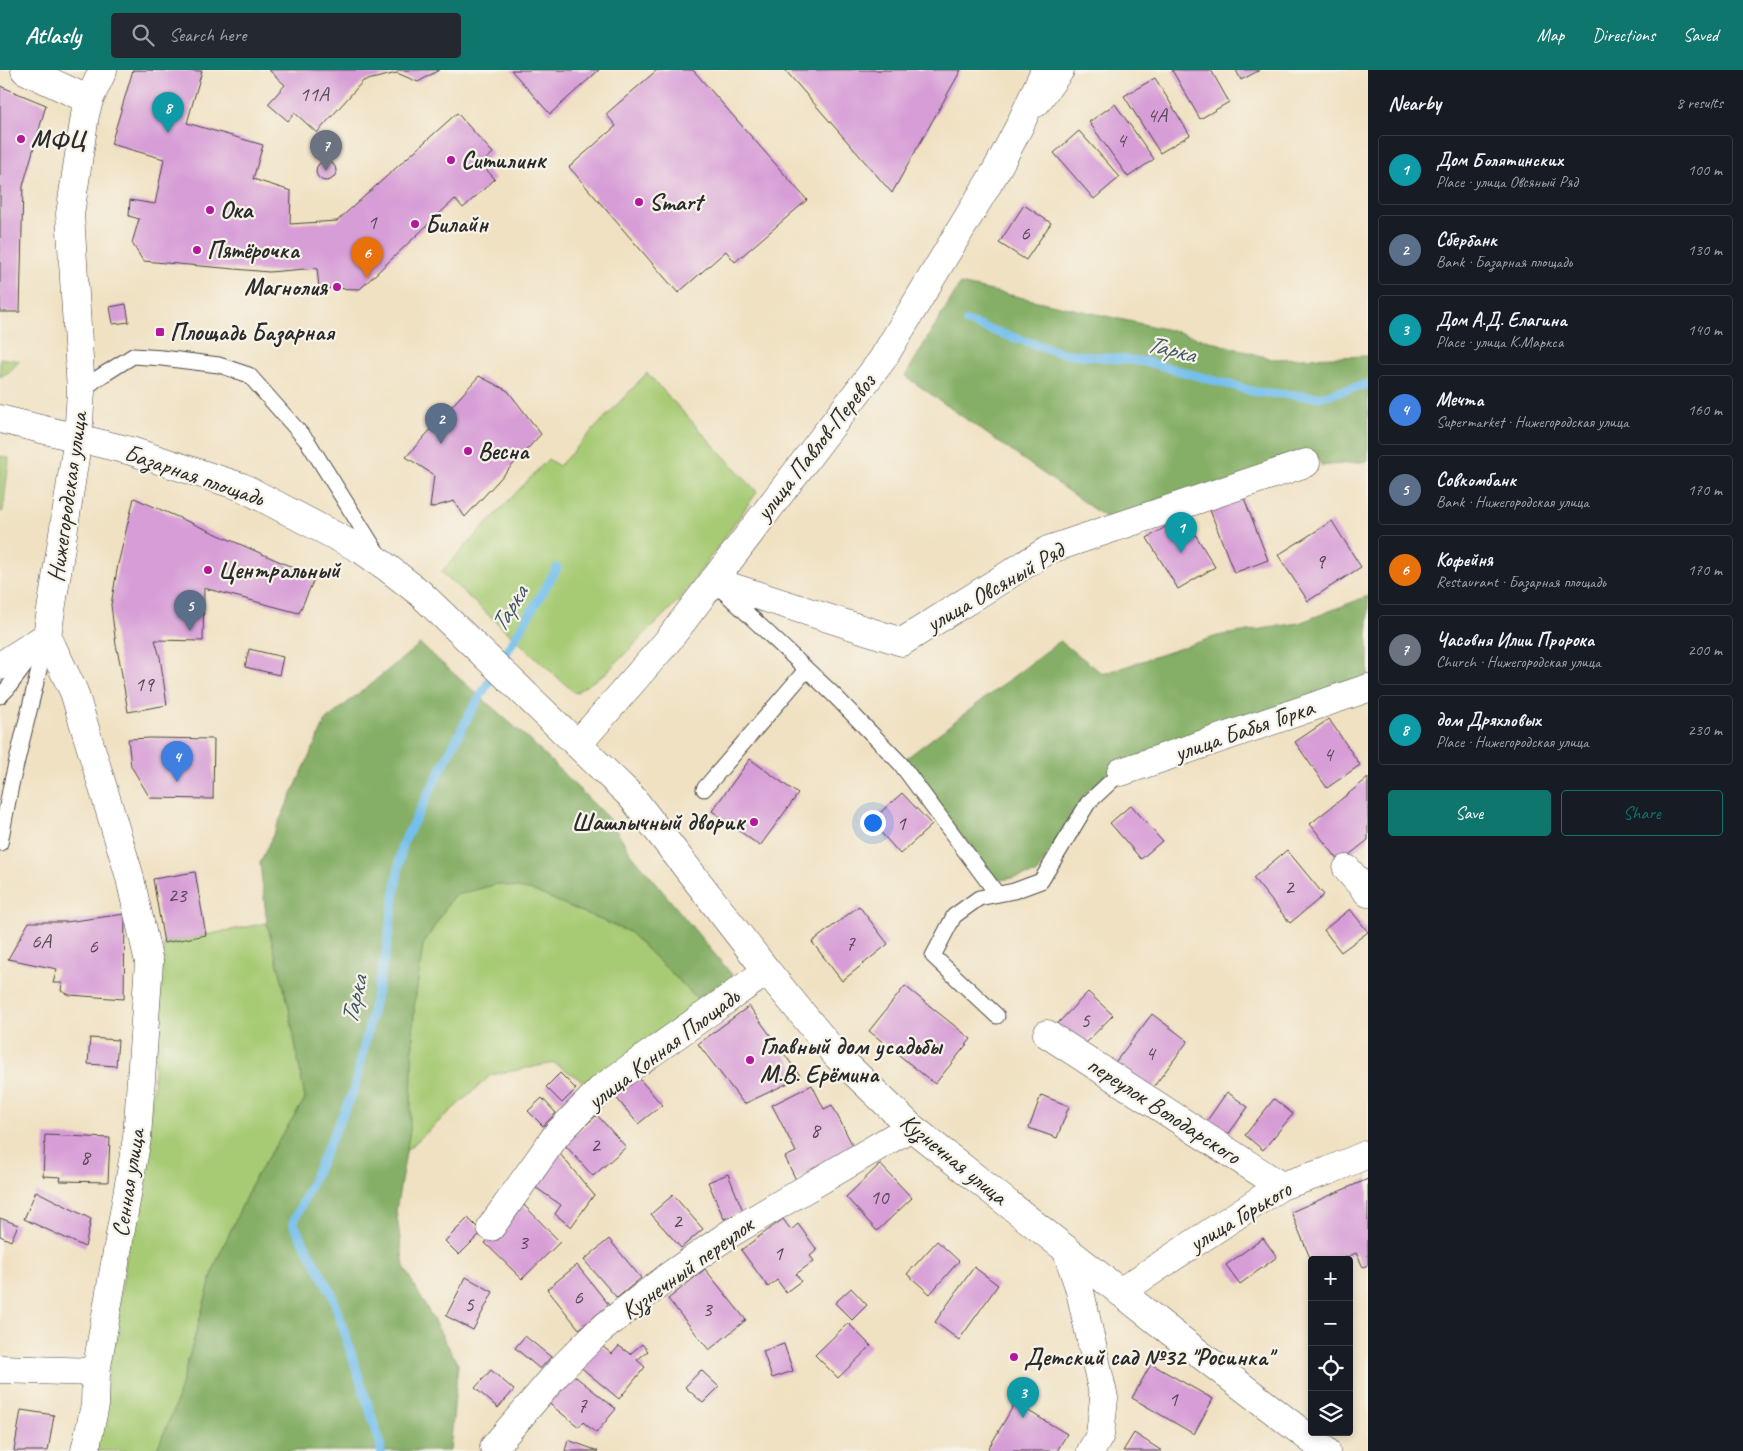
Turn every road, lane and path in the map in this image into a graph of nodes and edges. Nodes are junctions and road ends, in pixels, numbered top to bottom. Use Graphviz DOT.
graph roads {
  1 [pos="25,70"];
  2 [pos="103,70"];
  3 [pos="1045,70"];
  4 [pos="1060,70"];
  5 [pos="89,100"];
  6 [pos="1019,127"];
  7 [pos="81,391"];
  8 [pos="0,419"];
  9 [pos="78,438"];
  10 [pos="1306,463"];
  11 [pos="385,566"];
  12 [pos="713,581"];
  13 [pos="47,636"];
  14 [pos="0,666"];
  15 [pos="806,670"];
  16 [pos="1368,688"];
  17 [pos="0,696"];
  18 [pos="542,710"];
  19 [pos="578,744"];
  20 [pos="1121,772"];
  21 [pos="704,790"];
  22 [pos="0,843"];
  23 [pos="1347,870"];
  24 [pos="1368,893"];
  25 [pos="997,894"];
  26 [pos="767,971"];
  27 [pos="997,1016"];
  28 [pos="1047,1034"];
  29 [pos="910,1126"];
  30 [pos="1368,1154"];
  31 [pos="1281,1186"];
  32 [pos="491,1228"];
  33 [pos="1066,1249"];
  34 [pos="1120,1292"];
  35 [pos="0,1369"];
  36 [pos="96,1372"];
  37 [pos="494,1448"];
  38 [pos="85,1451"];
  39 [pos="1091,1451"];
  40 [pos="1326,1451"];
  1 -- 5 [label="street"];
  2 -- 5 [label="street, Нижегородская улица"];
  3 -- 6 [label="street, улица Павлов-Перевоз"];
  4 -- 6 [label="street, улица Павлов-Перевоз"];
  5 -- 7 [label="street, Нижегородская улица"];
  6 -- 12 [label="street, улица Павлов-Перевоз"];
  7 -- 9 [label="street, Нижегородская улица"];
  7 -- 11 [label="lane"];
  8 -- 9 [label="street, Базарная площадь"];
  9 -- 11 [label="street, Базарная площадь"];
  9 -- 13 [label="street, Нижегородская улица"];
  10 -- 12 [label="street, улица Овсяный Ряд"];
  11 -- 18 [label="street, Базарная площадь"];
  12 -- 15 [label="lane"];
  12 -- 19 [label="street, улица Павлов-Перевоз"];
  13 -- 14 [label="street"];
  13 -- 17 [label="lane"];
  13 -- 22 [label="lane"];
  13 -- 36 [label="street, Сенная улица"];
  15 -- 21 [label="lane"];
  15 -- 25 [label="lane"];
  16 -- 20 [label="street, улица Бабья Горка"];
  18 -- 19 [label="street, Кузнечная улица"];
  19 -- 26 [label="street, Кузнечная улица"];
  20 -- 25 [label="lane"];
  23 -- 24 [label="street"];
  25 -- 27 [label="lane"];
  26 -- 29 [label="street, Кузнечная улица"];
  26 -- 32 [label="street, улица Конная Площадь"];
  28 -- 31 [label="street, переулок Володарского"];
  29 -- 33 [label="street, Кузнечная улица"];
  29 -- 37 [label="street, Кузнечный переулок"];
  30 -- 31 [label="street, улица Горького"];
  31 -- 34 [label="street, улица Горького"];
  33 -- 34 [label="street, Кузнечная улица"];
  33 -- 39 [label="street"];
  34 -- 40 [label="street, Кузнечная улица"];
  35 -- 36 [label="street"];
  36 -- 38 [label="street, Сенная улица"];
}
